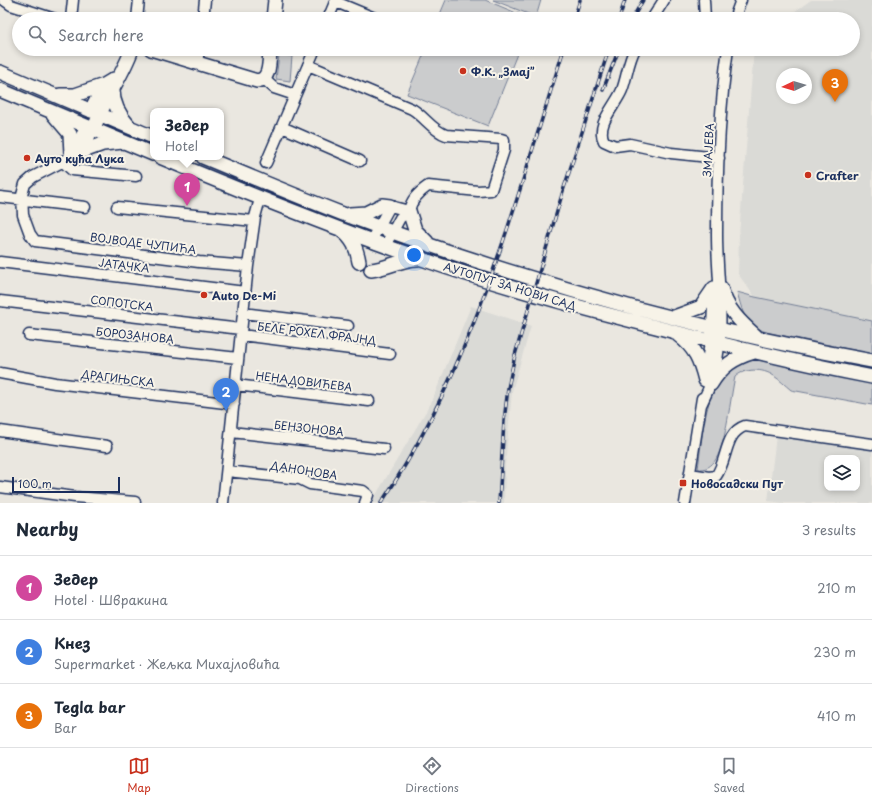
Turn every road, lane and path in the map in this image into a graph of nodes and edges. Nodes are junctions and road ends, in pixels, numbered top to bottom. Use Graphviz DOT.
graph roads {
  1 [pos="73,0"];
  2 [pos="138,0"];
  3 [pos="205,0"];
  4 [pos="276,0"];
  5 [pos="664,0"];
  6 [pos="704,0"];
  7 [pos="741,0"];
  8 [pos="336,1"];
  9 [pos="6,2"];
  10 [pos="35,12"];
  11 [pos="72,12"];
  12 [pos="137,12"];
  13 [pos="203,12"];
  14 [pos="274,12"];
  15 [pos="331,12"];
  16 [pos="361,12"];
  17 [pos="656,12"];
  18 [pos="705,12"];
  19 [pos="737,12"];
  20 [pos="129,56"];
  21 [pos="174,56"];
  22 [pos="198,56"];
  23 [pos="269,56"];
  24 [pos="312,56"];
  25 [pos="632,56"];
  26 [pos="727,56"];
  27 [pos="197,63"];
  28 [pos="308,65"];
  29 [pos="0,72"];
  30 [pos="264,79"];
  31 [pos="109,86"];
  32 [pos="0,90"];
  33 [pos="54,95"];
  34 [pos="295,95"];
  35 [pos="49,110"];
  36 [pos="95,113"];
  37 [pos="89,127"];
  38 [pos="130,127"];
  39 [pos="282,127"];
  40 [pos="150,135"];
  41 [pos="123,142"];
  42 [pos="150,153"];
  43 [pos="71,156"];
  44 [pos="719,158"];
  45 [pos="167,160"];
  46 [pos="210,160"];
  47 [pos="360,161"];
  48 [pos="266,163"];
  49 [pos="136,176"];
  50 [pos="0,197"];
  51 [pos="260,199"];
  52 [pos="22,200"];
  53 [pos="390,206"];
  54 [pos="85,207"];
  55 [pos="116,207"];
  56 [pos="409,211"];
  57 [pos="342,213"];
  58 [pos="254,221"];
  59 [pos="379,227"];
  60 [pos="339,229"];
  61 [pos="392,231"];
  62 [pos="371,241"];
  63 [pos="428,243"];
  64 [pos="385,246"];
  65 [pos="423,259"];
  66 [pos="0,262"];
  67 [pos="359,262"];
  68 [pos="248,266"];
  69 [pos="371,270"];
  70 [pos="717,288"];
  71 [pos="245,292"];
  72 [pos="0,301"];
  73 [pos="243,313"];
  74 [pos="673,318"];
  75 [pos="348,326"];
  76 [pos="717,328"];
  77 [pos="241,332"];
  78 [pos="675,333"];
  79 [pos="29,335"];
  80 [pos="757,337"];
  81 [pos="715,342"];
  82 [pos="754,352"];
  83 [pos="390,354"];
  84 [pos="238,358"];
  85 [pos="872,361"];
  86 [pos="0,373"];
  87 [pos="872,377"];
  88 [pos="708,382"];
  89 [pos="236,385"];
  90 [pos="369,401"];
  91 [pos="234,404"];
  92 [pos="0,431"];
  93 [pos="231,432"];
  94 [pos="872,444"];
  95 [pos="106,446"];
  96 [pos="384,449"];
  97 [pos="227,471"];
  98 [pos="690,474"];
  99 [pos="0,487"];
  100 [pos="135,502"];
  101 [pos="223,503"];
  102 [pos="365,503"];
  103 [pos="685,503"];
  1 -- 11 [label="street"];
  2 -- 12 [label="street"];
  3 -- 13 [label="street"];
  4 -- 14 [label="main road"];
  5 -- 17 [label="street"];
  6 -- 18 [label="street"];
  7 -- 19 [label="street"];
  8 -- 15 [label="street"];
  8 -- 16 [label="street"];
  9 -- 10 [label="street"];
  20 -- 31 [label="main road"];
  21 -- 27 [label="main road"];
  22 -- 27 [label="street"];
  23 -- 30 [label="main road"];
  24 -- 28 [label="street"];
  25 -- 44 [label="street"];
  26 -- 44 [label="street, ЗМАЈЕВА"];
  27 -- 30 [label="main road"];
  28 -- 34 [label="street"];
  28 -- 56 [label="street"];
  29 -- 33 [label="main road"];
  30 -- 34 [label="street"];
  31 -- 33 [label="main road"];
  31 -- 36 [label="main road"];
  31 -- 38 [label="main road"];
  32 -- 35 [label="main road"];
  33 -- 36 [label="main road"];
  34 -- 39 [label="street"];
  35 -- 37 [label="main road"];
  35 -- 43 [label="main road"];
  36 -- 37 [label="main road"];
  36 -- 38 [label="main road"];
  37 -- 41 [label="main road"];
  37 -- 43 [label="street"];
  38 -- 40 [label="main road"];
  39 -- 47 [label="street"];
  39 -- 48 [label="street"];
  41 -- 42 [label="main road"];
  41 -- 43 [label="main road"];
  43 -- 49 [label="street"];
  43 -- 52 [label="street"];
  44 -- 70 [label="street, ЗМАЈЕВА"];
  45 -- 51 [label="main road, АУТОПУТ ЗА НОВИ САД"];
  46 -- 57 [label="main road, АУТОПУТ ЗА НОВИ САД"];
  50 -- 52 [label="street"];
  51 -- 58 [label="street"];
  51 -- 60 [label="main road, АУТОПУТ ЗА НОВИ САД"];
  52 -- 54 [label="street"];
  52 -- 68 [label="street, ВОЈВОДЕ ЧУПИЋА"];
  53 -- 56 [label="street"];
  53 -- 57 [label="main road"];
  53 -- 59 [label="street"];
  55 -- 58 [label="street"];
  56 -- 61 [label="street"];
  56 -- 63 [label="main road"];
  57 -- 59 [label="main road, АУТОПУТ ЗА НОВИ САД"];
  58 -- 68 [label="street"];
  59 -- 61 [label="main road, АУТОПУТ ЗА НОВИ САД"];
  59 -- 62 [label="street"];
  60 -- 62 [label="main road, АУТОПУТ ЗА НОВИ САД"];
  60 -- 67 [label="main road"];
  61 -- 63 [label="main road, АУТОПУТ ЗА НОВИ САД"];
  61 -- 64 [label="street"];
  62 -- 64 [label="main road, АУТОПУТ ЗА НОВИ САД"];
  63 -- 74 [label="main road, АУТОПУТ ЗА НОВИ САД"];
  64 -- 65 [label="main road, АУТОПУТ ЗА НОВИ САД"];
  65 -- 69 [label="main road"];
  65 -- 78 [label="main road, АУТОПУТ ЗА НОВИ САД"];
  66 -- 71 [label="street, ЈАТАЧКА"];
  68 -- 71 [label="street"];
  70 -- 74 [label="main road"];
  70 -- 76 [label="street, ЗМАЈЕВА"];
  70 -- 80 [label="main road"];
  71 -- 73 [label="street"];
  72 -- 77 [label="street, СОПОТСКА"];
  73 -- 75 [label="street"];
  73 -- 77 [label="street"];
  74 -- 76 [label="main road, АУТОПУТ ЗА НОВИ САД"];
  76 -- 80 [label="main road, АУТОПУТ ЗА НОВИ САД"];
  76 -- 81 [label="street, ЗМАЈЕВА"];
  77 -- 83 [label="street, БЕЛЕ РОХЕЛ ФРАЈНД"];
  77 -- 84 [label="street"];
  78 -- 81 [label="main road, АУТОПУТ ЗА НОВИ САД"];
  78 -- 88 [label="main road"];
  79 -- 84 [label="street, БОРОЗАНОВА"];
  80 -- 85 [label="main road, АУТОПУТ ЗА НОВИ САД"];
  81 -- 82 [label="main road, АУТОПУТ ЗА НОВИ САД"];
  81 -- 88 [label="street, ЗМАЈЕВА"];
  82 -- 87 [label="main road, АУТОПУТ ЗА НОВИ САД"];
  82 -- 88 [label="main road"];
  84 -- 89 [label="street"];
  86 -- 91 [label="street, ДРАГИЊСКА"];
  88 -- 98 [label="street, ЗМАЈЕВА"];
  89 -- 90 [label="street, НЕНАДОВИЋЕВА"];
  89 -- 91 [label="street"];
  91 -- 93 [label="street"];
  92 -- 95 [label="street"];
  93 -- 96 [label="street, БЕНЗОНОВА"];
  93 -- 97 [label="street"];
  94 -- 98 [label="street"];
  97 -- 101 [label="street"];
  97 -- 102 [label="street, ДАНОНОВА"];
  98 -- 103 [label="street, ЗМАЈЕВА"];
  99 -- 100 [label="street"];
}
